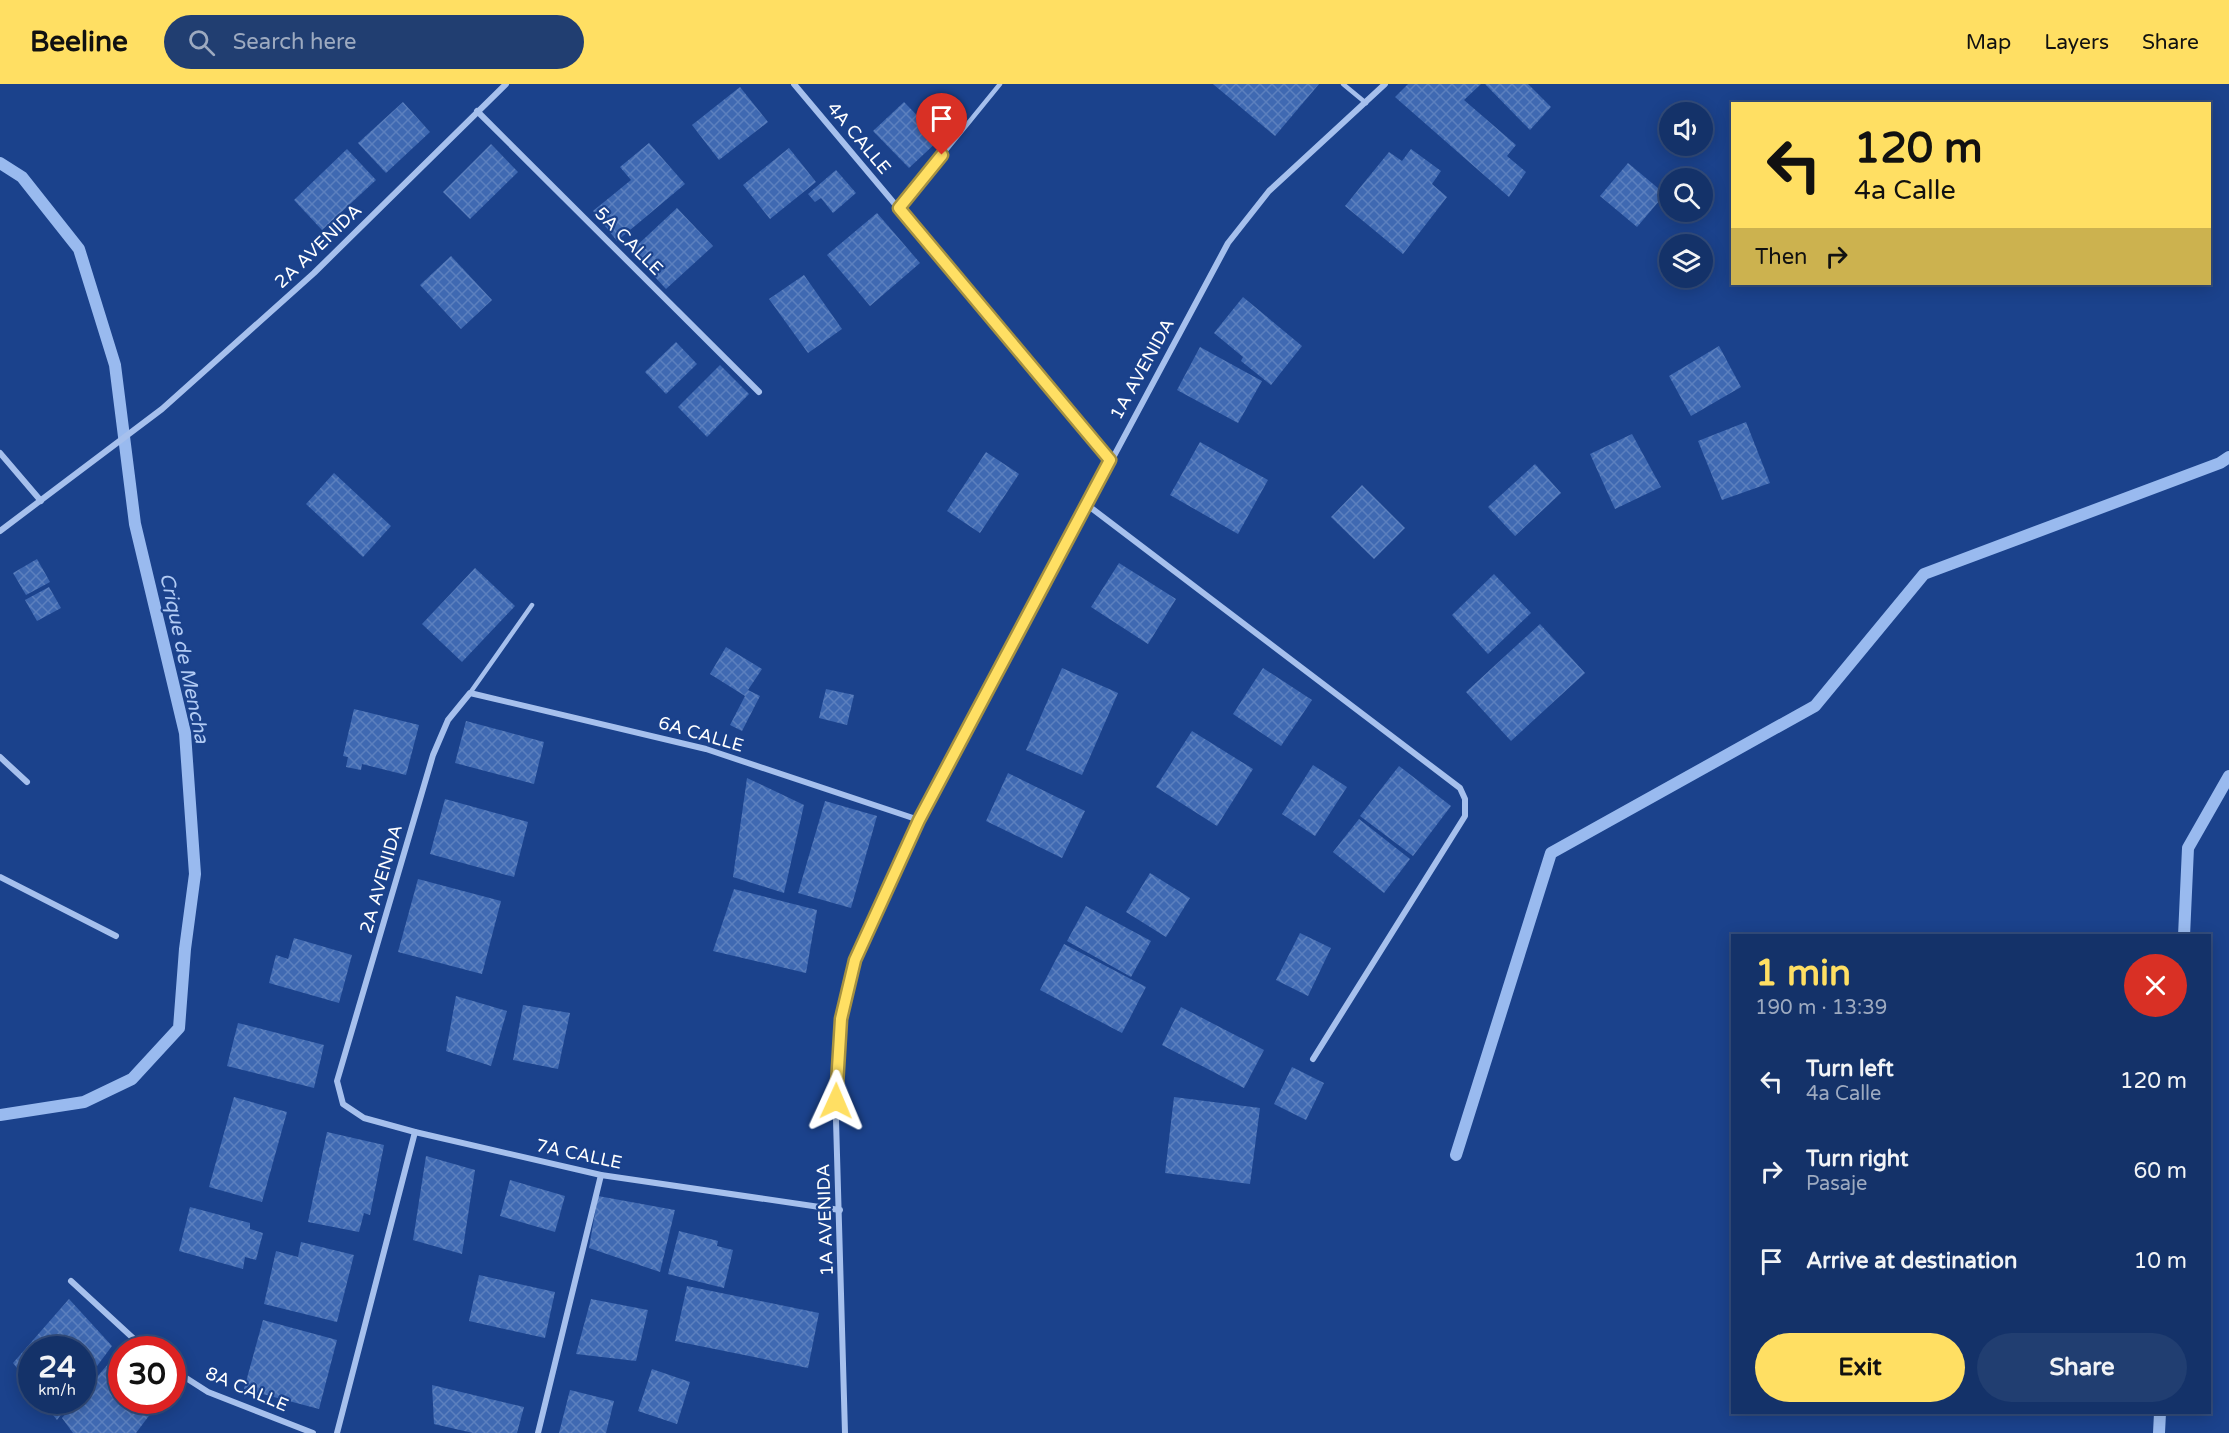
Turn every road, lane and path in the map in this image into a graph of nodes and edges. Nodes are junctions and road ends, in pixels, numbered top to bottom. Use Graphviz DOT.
graph roads {
  1 [pos="506,84"];
  2 [pos="794,84"];
  3 [pos="1000,84"];
  4 [pos="1343,84"];
  5 [pos="1385,84"];
  6 [pos="1366,103"];
  7 [pos="477,111"];
  8 [pos="899,208"];
  9 [pos="759,392"];
  10 [pos="0,453"];
  11 [pos="1110,460"];
  12 [pos="41,501"];
  13 [pos="1086,504"];
  14 [pos="0,531"];
  15 [pos="532,604"];
  16 [pos="470,693"];
  17 [pos="0,757"];
  18 [pos="27,782"];
  19 [pos="919,820"];
  20 [pos="0,877"];
  21 [pos="116,936"];
  22 [pos="1313,1059"];
  23 [pos="337,1082"];
  24 [pos="415,1132"];
  25 [pos="601,1175"];
  26 [pos="840,1209"];
  27 [pos="71,1281"];
  28 [pos="131,1336"];
  29 [pos="186,1378"];
  30 [pos="313,1433"];
  31 [pos="337,1433"];
  32 [pos="538,1433"];
  33 [pos="845,1433"];
  1 -- 7 [label="street, 2A AVENIDA"];
  2 -- 8 [label="street, 4A CALLE"];
  3 -- 8 [label="lane"];
  4 -- 6 [label="lane"];
  5 -- 6 [label="street, 1A AVENIDA"];
  6 -- 11 [label="street, 1A AVENIDA"];
  7 -- 9 [label="street, 5A CALLE"];
  7 -- 12 [label="street, 2A AVENIDA"];
  8 -- 11 [label="street, 4A CALLE"];
  10 -- 12 [label="street"];
  11 -- 13 [label="street, 1A AVENIDA"];
  12 -- 14 [label="street, 2A AVENIDA"];
  13 -- 19 [label="street, 1A AVENIDA"];
  13 -- 22 [label="street"];
  15 -- 16 [label="lane"];
  16 -- 19 [label="street, 6A CALLE"];
  16 -- 23 [label="street, 2A AVENIDA"];
  17 -- 18 [label="street"];
  19 -- 26 [label="street, 1A AVENIDA"];
  20 -- 21 [label="street"];
  23 -- 24 [label="street, 7A CALLE"];
  24 -- 25 [label="street, 7A CALLE"];
  24 -- 31 [label="street"];
  25 -- 26 [label="street, 7A CALLE"];
  25 -- 32 [label="street"];
  26 -- 33 [label="street, 1A AVENIDA"];
  27 -- 28 [label="street"];
  29 -- 30 [label="street, 8A CALLE"];
}
